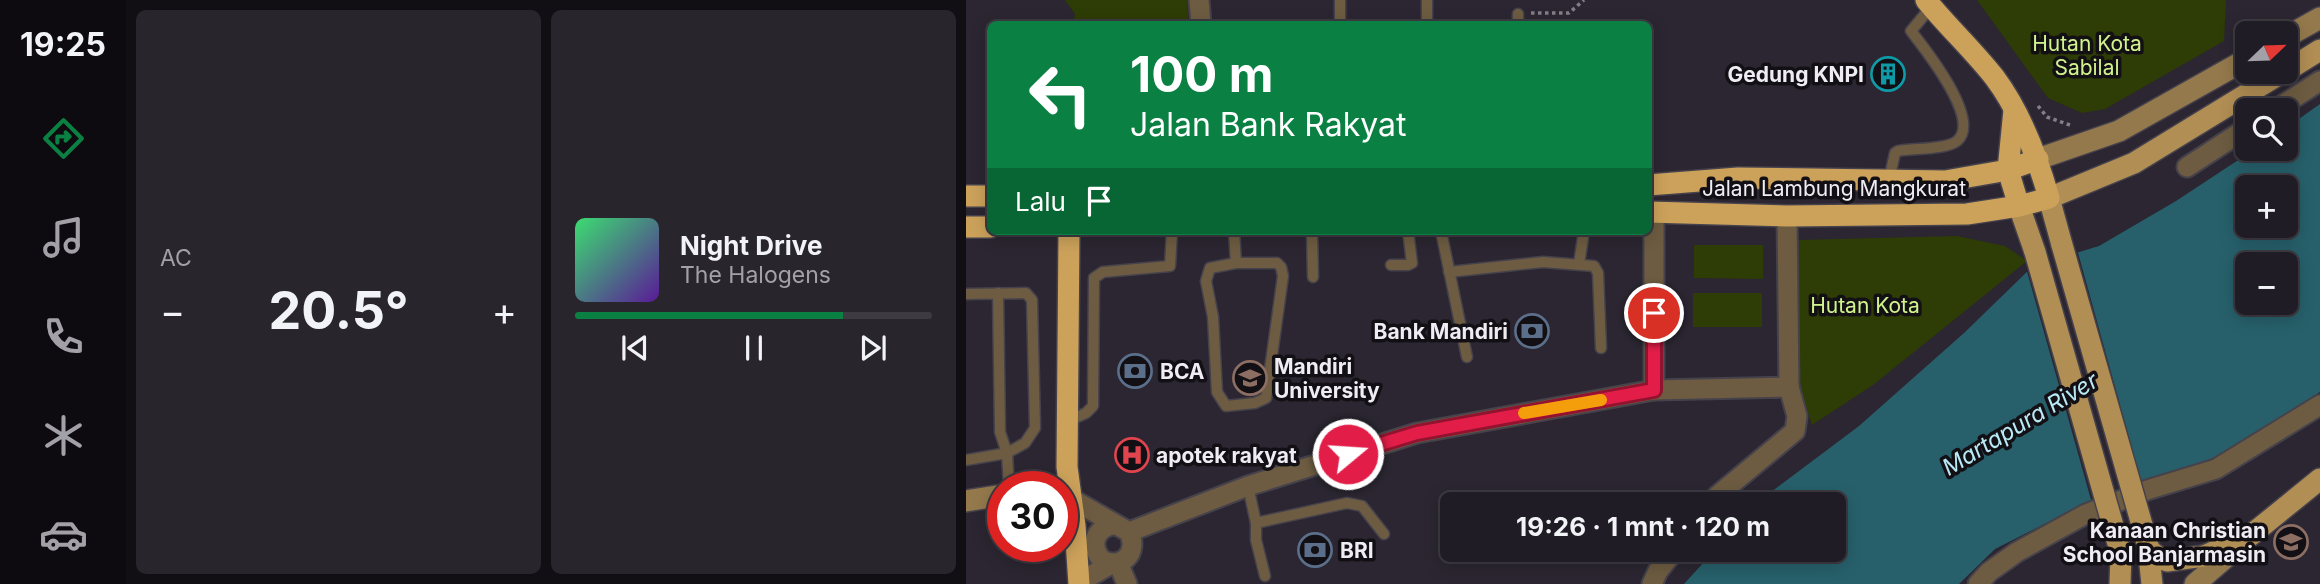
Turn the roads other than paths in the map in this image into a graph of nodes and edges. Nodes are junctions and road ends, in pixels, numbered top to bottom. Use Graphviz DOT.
graph roads {
  1 [pos="1199,0"];
  2 [pos="1340,0"];
  3 [pos="1427,0"];
  4 [pos="1924,13"];
  5 [pos="2320,18"];
  6 [pos="1201,21"];
  7 [pos="1339,21"];
  8 [pos="1427,21"];
  9 [pos="2298,30"];
  10 [pos="2320,50"];
  11 [pos="2298,63"];
  12 [pos="2235,66"];
  13 [pos="2320,81"];
  14 [pos="2263,84"];
  15 [pos="2294,98"];
  16 [pos="2023,104"];
  17 [pos="2235,136"];
  18 [pos="2038,159"];
  19 [pos="2187,167"];
  20 [pos="2008,170"];
  21 [pos="1889,180"];
  22 [pos="1652,185"];
  23 [pos="966,196"];
  24 [pos="987,196"];
  25 [pos="2049,198"];
  26 [pos="2019,206"];
  27 [pos="1652,212"];
  28 [pos="1787,216"];
  29 [pos="987,226"];
  30 [pos="966,227"];
  31 [pos="1069,235"];
  32 [pos="1172,235"];
  33 [pos="1234,235"];
  34 [pos="1312,235"];
  35 [pos="1408,235"];
  36 [pos="1442,235"];
  37 [pos="1583,235"];
  38 [pos="1651,235"];
  39 [pos="1236,263"];
  40 [pos="1578,264"];
  41 [pos="1391,265"];
  42 [pos="1449,272"];
  43 [pos="1313,277"];
  44 [pos="998,293"];
  45 [pos="966,294"];
  46 [pos="1601,348"];
  47 [pos="1467,357"];
  48 [pos="1788,387"];
  49 [pos="1654,390"];
  50 [pos="2320,405"];
  51 [pos="1067,422"];
  52 [pos="1007,453"];
  53 [pos="966,460"];
  54 [pos="1008,471"];
  55 [pos="1067,471"];
  56 [pos="2320,480"];
  57 [pos="1248,486"];
  58 [pos="1722,492"];
  59 [pos="987,497"];
  60 [pos="966,500"];
  61 [pos="1078,500"];
  62 [pos="1256,523"];
  63 [pos="1121,528"];
  64 [pos="1384,534"];
  65 [pos="2251,535"];
  66 [pos="2148,548"];
  67 [pos="1076,562"];
  68 [pos="1665,562"];
  69 [pos="1115,564"];
  70 [pos="1265,576"];
  71 [pos="1079,583"];
  72 [pos="1127,584"];
  73 [pos="1651,584"];
  74 [pos="1978,584"];
  75 [pos="2120,584"];
  76 [pos="2151,584"];
  77 [pos="2195,584"];
  1 -- 6 [label="street"];
  2 -- 7 [label="lane"];
  3 -- 8 [label="lane"];
  4 -- 16 [label="highway"];
  4 -- 21 [label="lane"];
  5 -- 9 [label="main road"];
  10 -- 11 [label="main road"];
  12 -- 18 [label="main road"];
  13 -- 15 [label="street"];
  14 -- 25 [label="main road"];
  16 -- 18 [label="highway"];
  16 -- 20 [label="highway"];
  17 -- 19 [label="street"];
  18 -- 20 [label="highway, Jalan Lambung Mangkurat"];
  18 -- 25 [label="highway"];
  20 -- 21 [label="highway, Jalan Lambung Mangkurat"];
  20 -- 26 [label="highway"];
  21 -- 22 [label="highway, Jalan Lambung Mangkurat"];
  23 -- 24 [label="highway"];
  25 -- 26 [label="highway, Jalan Lambung Mangkurat"];
  25 -- 66 [label="main road, bridge"];
  26 -- 28 [label="highway, Jalan Lambung Mangkurat"];
  26 -- 75 [label="main road, bridge"];
  27 -- 28 [label="highway, Jalan Lambung Mangkurat"];
  28 -- 48 [label="street"];
  29 -- 30 [label="highway"];
  31 -- 51 [label="highway"];
  32 -- 51 [label="lane"];
  33 -- 39 [label="lane"];
  34 -- 43 [label="lane"];
  35 -- 41 [label="lane"];
  36 -- 42 [label="lane"];
  37 -- 40 [label="lane"];
  38 -- 49 [label="street"];
  39 -- 39 [label="lane"];
  40 -- 42 [label="lane"];
  40 -- 46 [label="lane"];
  42 -- 47 [label="lane"];
  44 -- 45 [label="lane"];
  44 -- 52 [label="lane"];
  44 -- 52 [label="lane"];
  48 -- 49 [label="street"];
  48 -- 58 [label="street"];
  49 -- 57 [label="street"];
  50 -- 74 [label="street"];
  51 -- 55 [label="highway"];
  52 -- 53 [label="lane"];
  52 -- 54 [label="lane"];
  56 -- 65 [label="main road"];
  57 -- 62 [label="lane"];
  57 -- 63 [label="street"];
  59 -- 60 [label="main road"];
  61 -- 63 [label="street"];
  62 -- 64 [label="lane"];
  62 -- 70 [label="lane"];
  63 -- 69 [label="street"];
  63 -- 69 [label="street"];
  65 -- 66 [label="main road"];
  65 -- 77 [label="main road"];
  66 -- 76 [label="main road"];
  67 -- 71 [label="highway"];
  68 -- 73 [label="street"];
  69 -- 71 [label="street"];
  69 -- 72 [label="street"];
}
